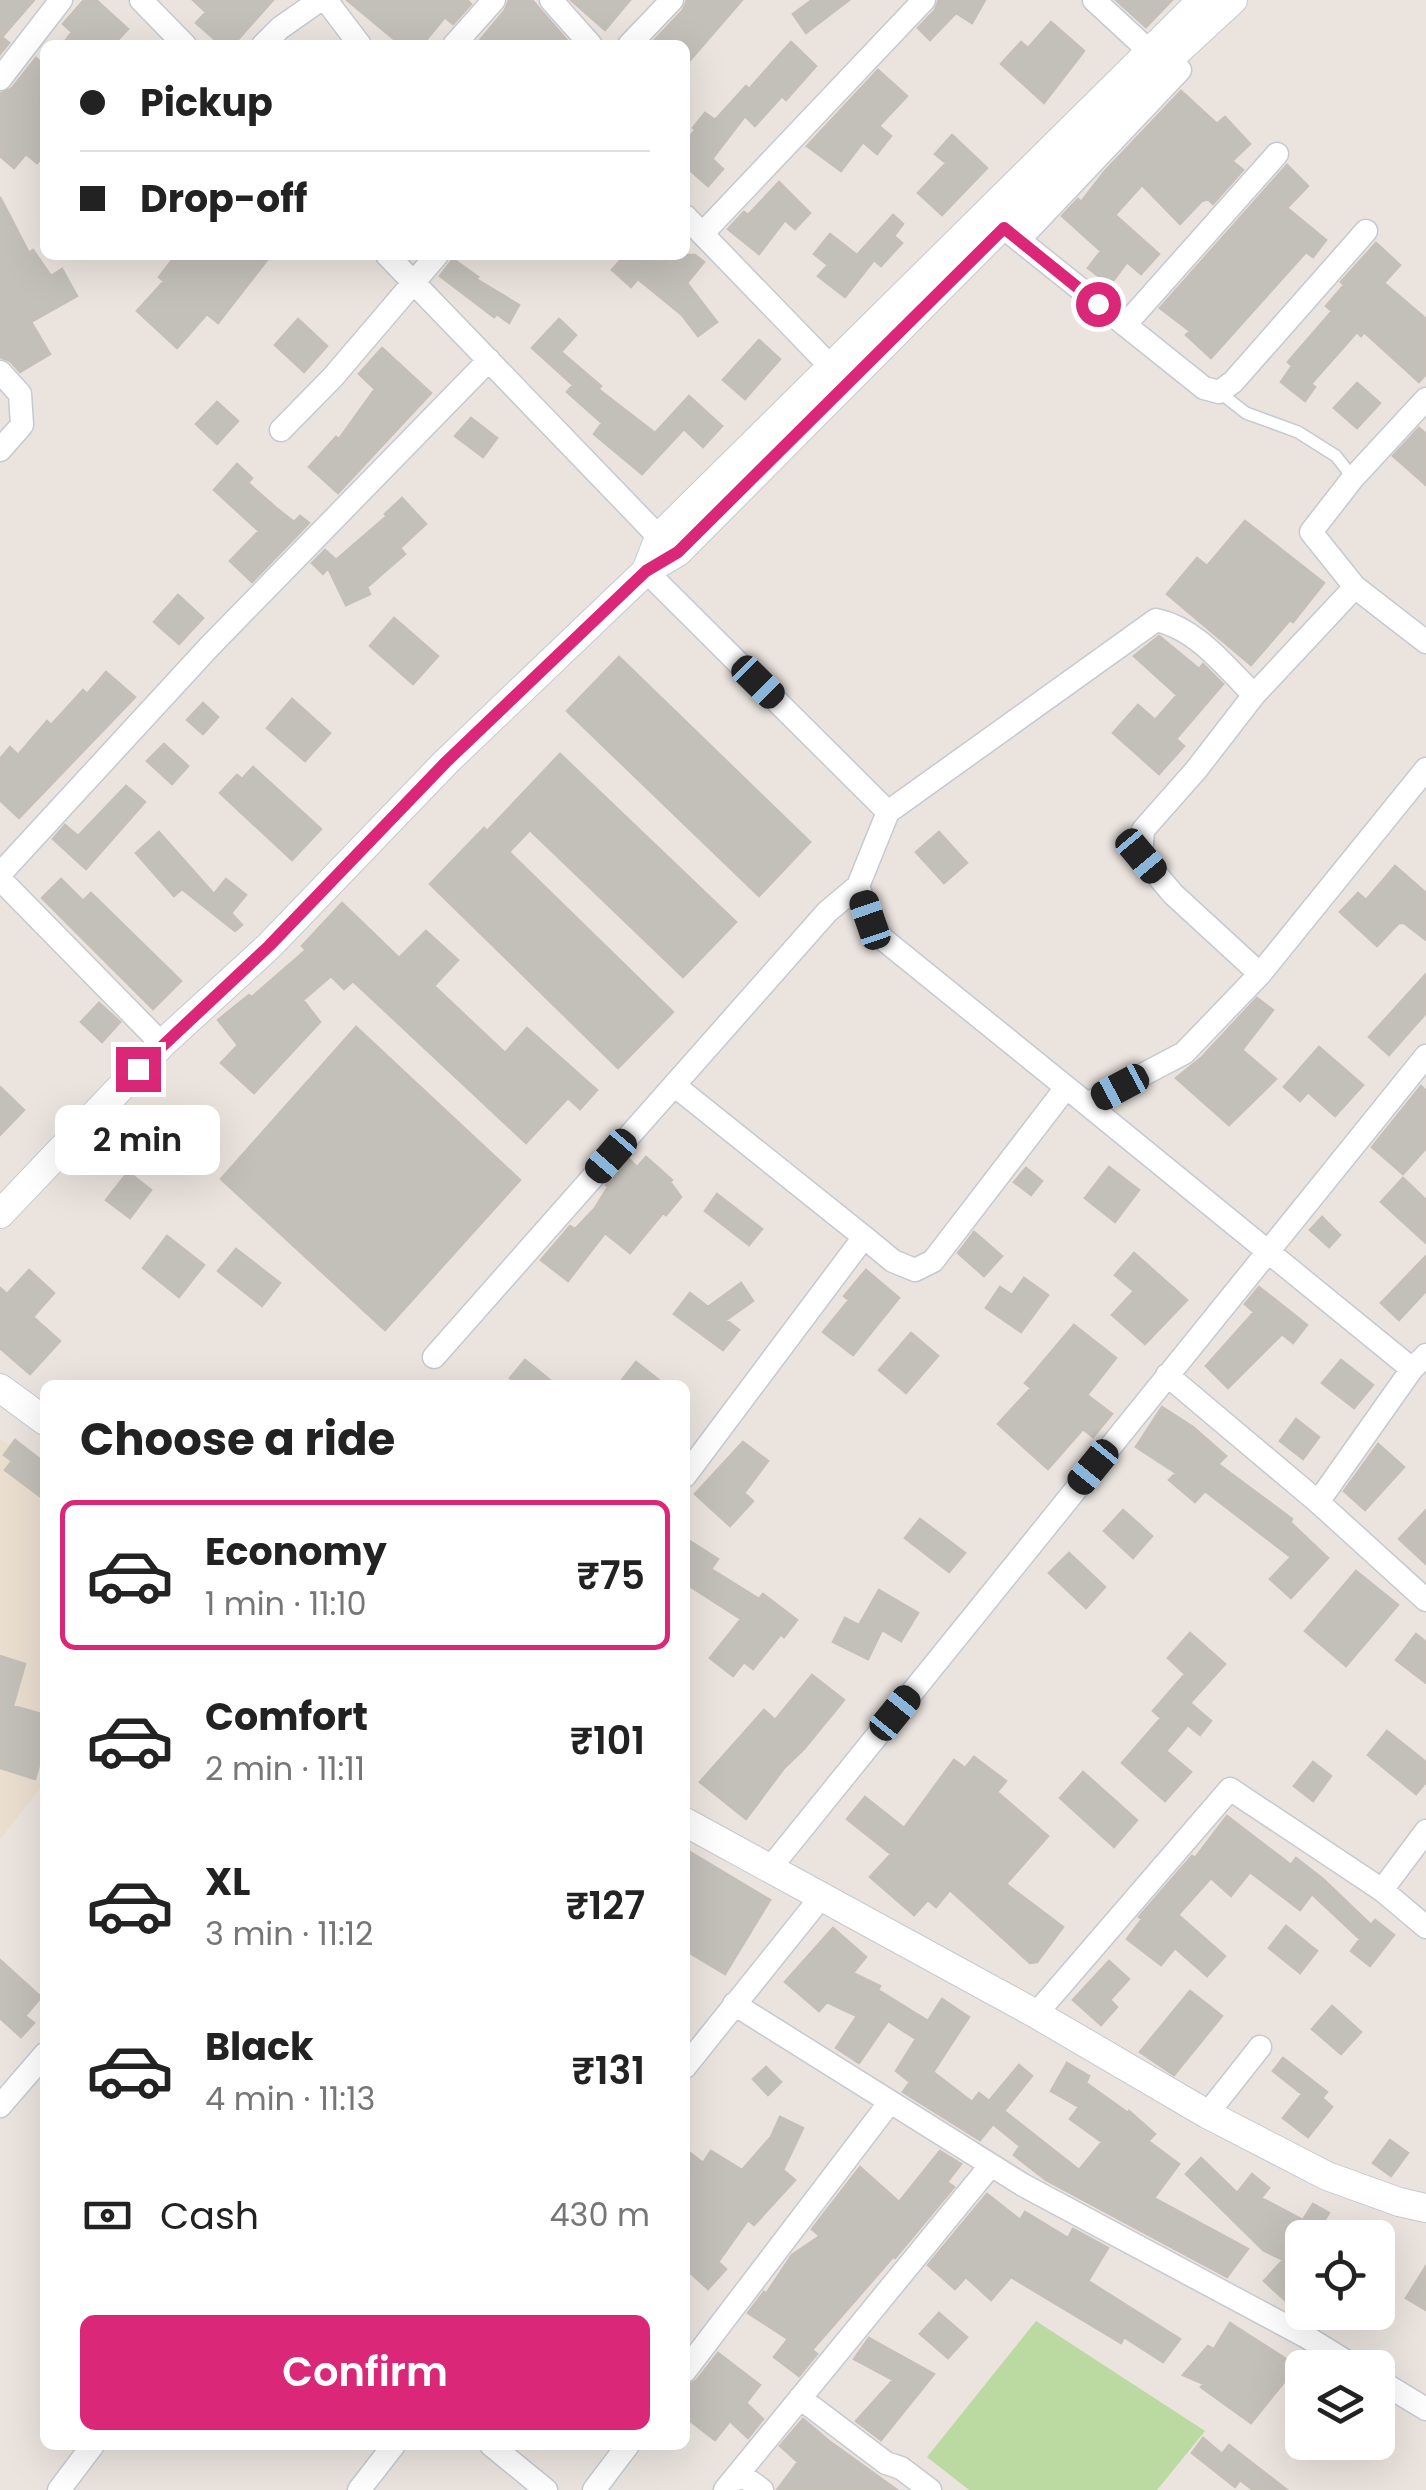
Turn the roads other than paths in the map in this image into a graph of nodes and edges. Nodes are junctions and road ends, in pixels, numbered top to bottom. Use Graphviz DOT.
graph roads {
  1 [pos="61,0"];
  2 [pos="141,0"];
  3 [pos="323,0"];
  4 [pos="494,0"];
  5 [pos="551,0"];
  6 [pos="672,0"];
  7 [pos="924,0"];
  8 [pos="1094,0"];
  9 [pos="1202,0"];
  10 [pos="1233,0"];
  11 [pos="180,40"];
  12 [pos="268,40"];
  13 [pos="356,40"];
  14 [pos="458,40"];
  15 [pos="587,40"];
  16 [pos="634,40"];
  17 [pos="1148,50"];
  18 [pos="1180,70"];
  19 [pos="0,79"];
  20 [pos="1277,154"];
  21 [pos="690,221"];
  22 [pos="1003,227"];
  23 [pos="1366,231"];
  24 [pos="702,233"];
  25 [pos="392,260"];
  26 [pos="433,260"];
  27 [pos="413,282"];
  28 [pos="1125,325"];
  29 [pos="489,360"];
  30 [pos="832,367"];
  31 [pos="0,372"];
  32 [pos="1219,392"];
  33 [pos="1426,399"];
  34 [pos="281,430"];
  35 [pos="0,450"];
  36 [pos="1353,478"];
  37 [pos="659,538"];
  38 [pos="646,571"];
  39 [pos="1355,588"];
  40 [pos="1426,642"];
  41 [pos="1254,695"];
  42 [pos="1426,769"];
  43 [pos="888,812"];
  44 [pos="0,876"];
  45 [pos="858,886"];
  46 [pos="1260,974"];
  47 [pos="162,1044"];
  48 [pos="1426,1056"];
  49 [pos="674,1085"];
  50 [pos="1065,1089"];
  51 [pos="1088,1104"];
  52 [pos="0,1214"];
  53 [pos="864,1237"];
  54 [pos="1269,1250"];
  55 [pos="434,1358"];
  56 [pos="1419,1362"];
  57 [pos="1167,1375"];
  58 [pos="0,1388"];
  59 [pos="40,1416"];
  60 [pos="690,1469"];
  61 [pos="1318,1502"];
  62 [pos="1426,1600"];
  63 [pos="690,1825"];
  64 [pos="1426,1831"];
  65 [pos="772,1867"];
  66 [pos="1382,1890"];
  67 [pos="822,1896"];
  68 [pos="1426,1927"];
  69 [pos="734,2004"];
  70 [pos="1036,2014"];
  71 [pos="1260,2047"];
  72 [pos="40,2060"];
  73 [pos="690,2061"];
  74 [pos="890,2102"];
  75 [pos="0,2106"];
  76 [pos="1208,2114"];
  77 [pos="991,2165"];
  78 [pos="1426,2208"];
  79 [pos="1325,2350"];
  80 [pos="690,2363"];
  81 [pos="1395,2390"];
  82 [pos="800,2398"];
  83 [pos="1426,2409"];
  84 [pos="89,2450"];
  85 [pos="390,2450"];
  86 [pos="496,2450"];
  87 [pos="624,2450"];
  88 [pos="732,2481"];
  89 [pos="59,2490"];
  90 [pos="359,2490"];
  91 [pos="546,2490"];
  92 [pos="594,2490"];
  93 [pos="762,2490"];
  94 [pos="930,2490"];
  1 -- 19 [label="street"];
  2 -- 11 [label="street"];
  3 -- 12 [label="street"];
  3 -- 13 [label="street"];
  4 -- 14 [label="street"];
  5 -- 15 [label="street"];
  6 -- 16 [label="street"];
  7 -- 24 [label="street"];
  8 -- 17 [label="street"];
  9 -- 17 [label="street"];
  10 -- 22 [label="street"];
  17 -- 22 [label="street"];
  18 -- 22 [label="street"];
  20 -- 28 [label="street"];
  21 -- 24 [label="street"];
  22 -- 28 [label="street"];
  22 -- 30 [label="street"];
  22 -- 38 [label="street"];
  23 -- 32 [label="street"];
  24 -- 30 [label="street"];
  25 -- 27 [label="street"];
  26 -- 27 [label="street"];
  27 -- 29 [label="street"];
  27 -- 34 [label="street"];
  28 -- 32 [label="street"];
  29 -- 37 [label="street"];
  29 -- 44 [label="street"];
  30 -- 37 [label="street"];
  31 -- 35 [label="street"];
  32 -- 36 [label="lane"];
  33 -- 36 [label="street"];
  36 -- 39 [label="street"];
  37 -- 38 [label="street"];
  38 -- 43 [label="street"];
  38 -- 47 [label="street"];
  39 -- 40 [label="street"];
  39 -- 41 [label="street"];
  41 -- 43 [label="street"];
  41 -- 46 [label="street"];
  42 -- 46 [label="street"];
  43 -- 45 [label="street"];
  44 -- 47 [label="street"];
  45 -- 49 [label="street"];
  45 -- 50 [label="street"];
  46 -- 51 [label="street"];
  47 -- 52 [label="street"];
  48 -- 54 [label="street"];
  49 -- 53 [label="street"];
  49 -- 55 [label="street"];
  50 -- 51 [label="street"];
  50 -- 53 [label="street"];
  51 -- 54 [label="street"];
  53 -- 60 [label="street"];
  54 -- 56 [label="street"];
  54 -- 57 [label="street"];
  56 -- 61 [label="street"];
  57 -- 61 [label="street"];
  57 -- 65 [label="street"];
  58 -- 59 [label="street"];
  61 -- 62 [label="street"];
  63 -- 65 [label="street"];
  64 -- 66 [label="street"];
  65 -- 67 [label="street"];
  66 -- 68 [label="street"];
  66 -- 70 [label="street"];
  67 -- 69 [label="street"];
  67 -- 70 [label="street"];
  69 -- 73 [label="street"];
  69 -- 74 [label="street"];
  70 -- 76 [label="street"];
  71 -- 76 [label="street"];
  72 -- 75 [label="street"];
  74 -- 77 [label="street"];
  74 -- 80 [label="street"];
  76 -- 78 [label="street"];
  77 -- 79 [label="street"];
  77 -- 82 [label="street"];
  81 -- 83 [label="street"];
  82 -- 88 [label="street"];
  82 -- 94 [label="street"];
  84 -- 89 [label="street"];
  85 -- 90 [label="street"];
  86 -- 91 [label="street"];
  87 -- 92 [label="street"];
  88 -- 93 [label="street"];
}
